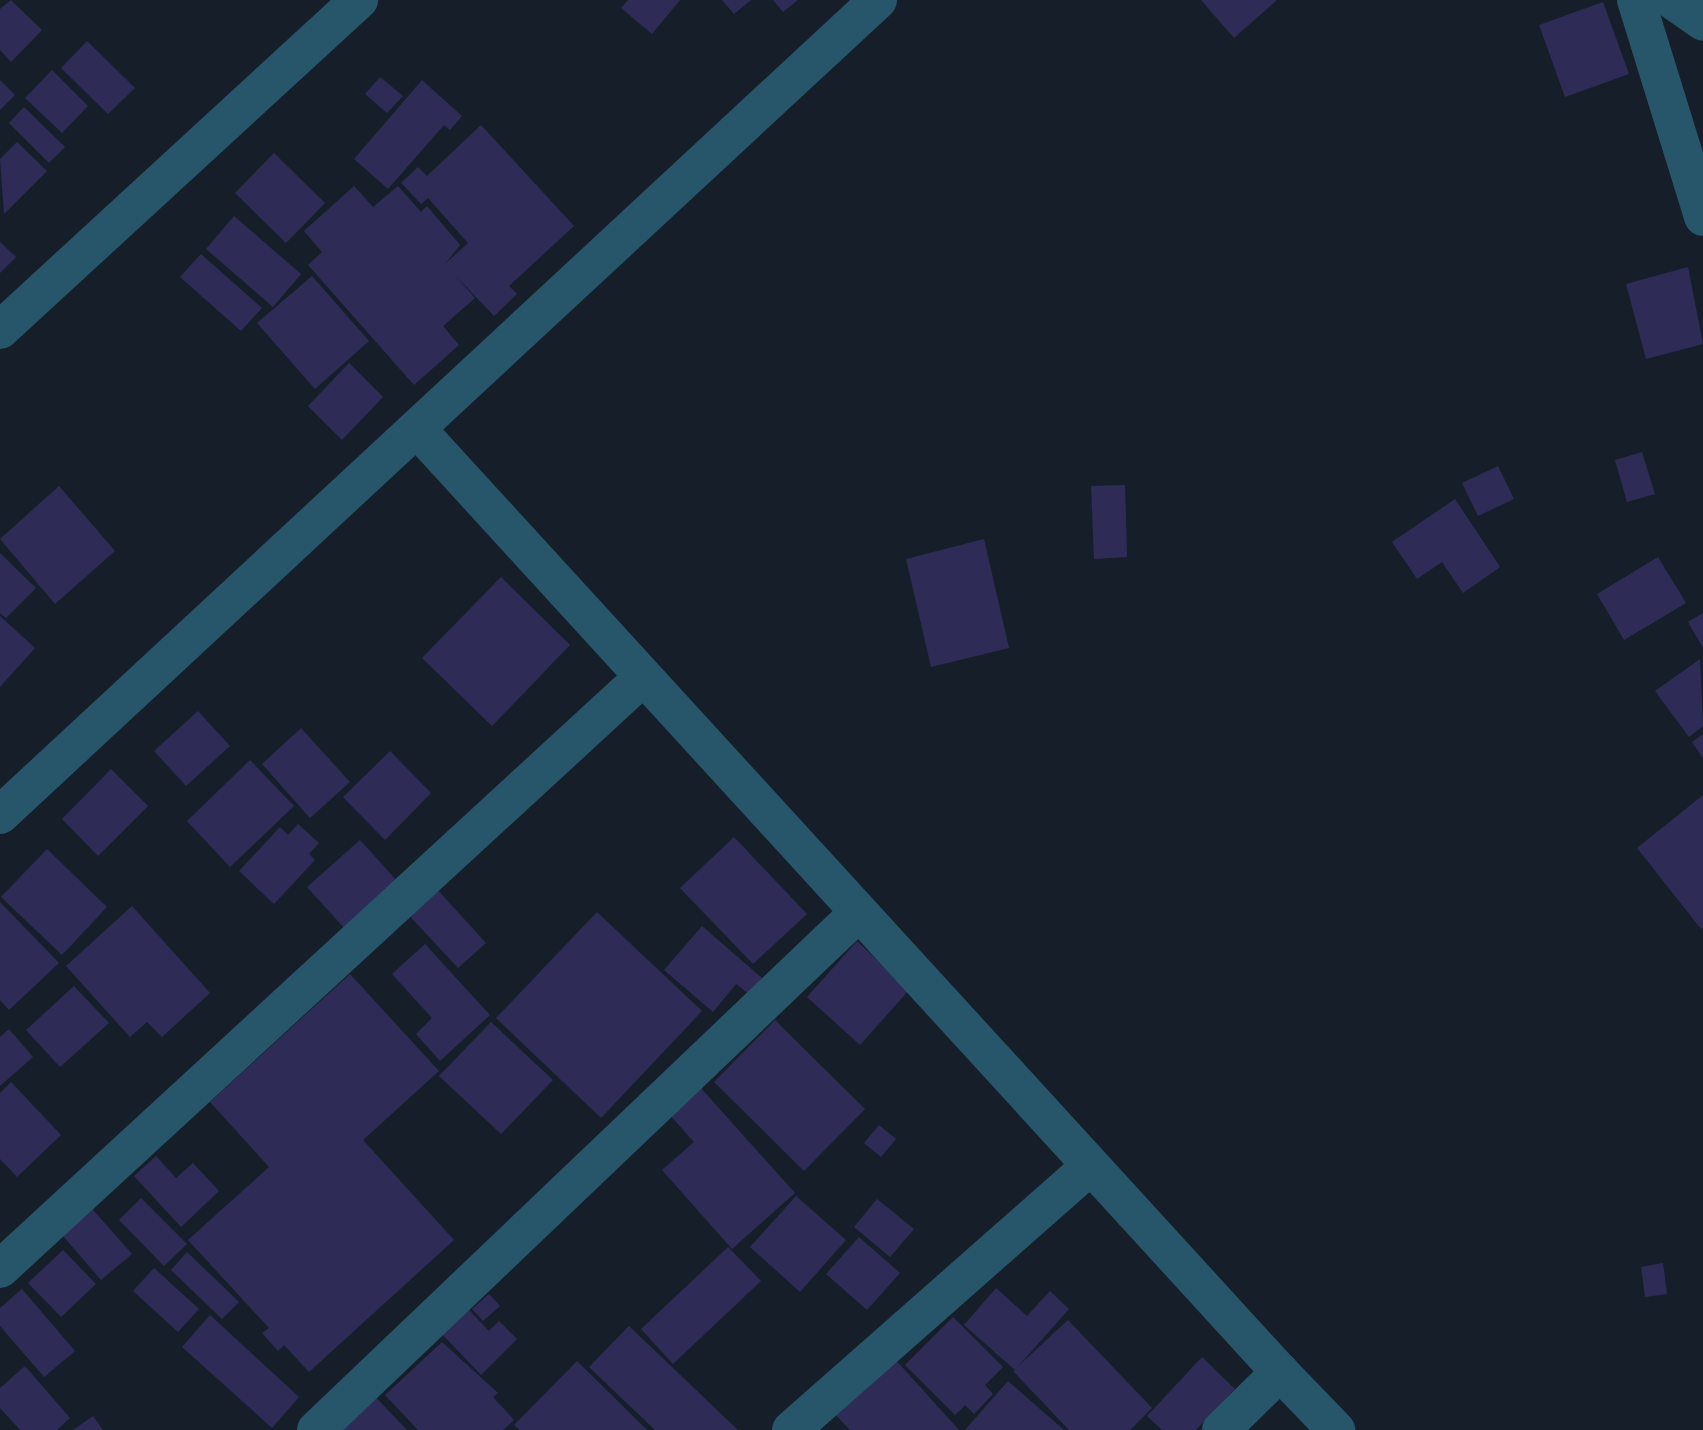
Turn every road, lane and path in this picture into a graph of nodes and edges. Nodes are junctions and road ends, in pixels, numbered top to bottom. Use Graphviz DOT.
graph roads {
  1 [pos="359,0"];
  2 [pos="878,0"];
  3 [pos="1636,0"];
  4 [pos="1672,0"];
  5 [pos="1703,22"];
  6 [pos="1703,217"];
  7 [pos="0,330"];
  8 [pos="418,430"];
  9 [pos="641,679"];
  10 [pos="0,815"];
  11 [pos="858,913"];
  12 [pos="1089,1167"];
  13 [pos="0,1269"];
  14 [pos="1280,1372"];
  15 [pos="316,1430"];
  16 [pos="791,1430"];
  17 [pos="1220,1430"];
  18 [pos="1336,1430"];
  1 -- 7 [label="street"];
  2 -- 8 [label="street"];
  3 -- 6 [label="street"];
  4 -- 5 [label="street"];
  8 -- 9 [label="street"];
  8 -- 10 [label="street"];
  9 -- 11 [label="street"];
  9 -- 13 [label="street"];
  11 -- 12 [label="street"];
  11 -- 15 [label="street"];
  12 -- 14 [label="street"];
  12 -- 16 [label="street"];
  14 -- 17 [label="street"];
  14 -- 18 [label="street"];
}
